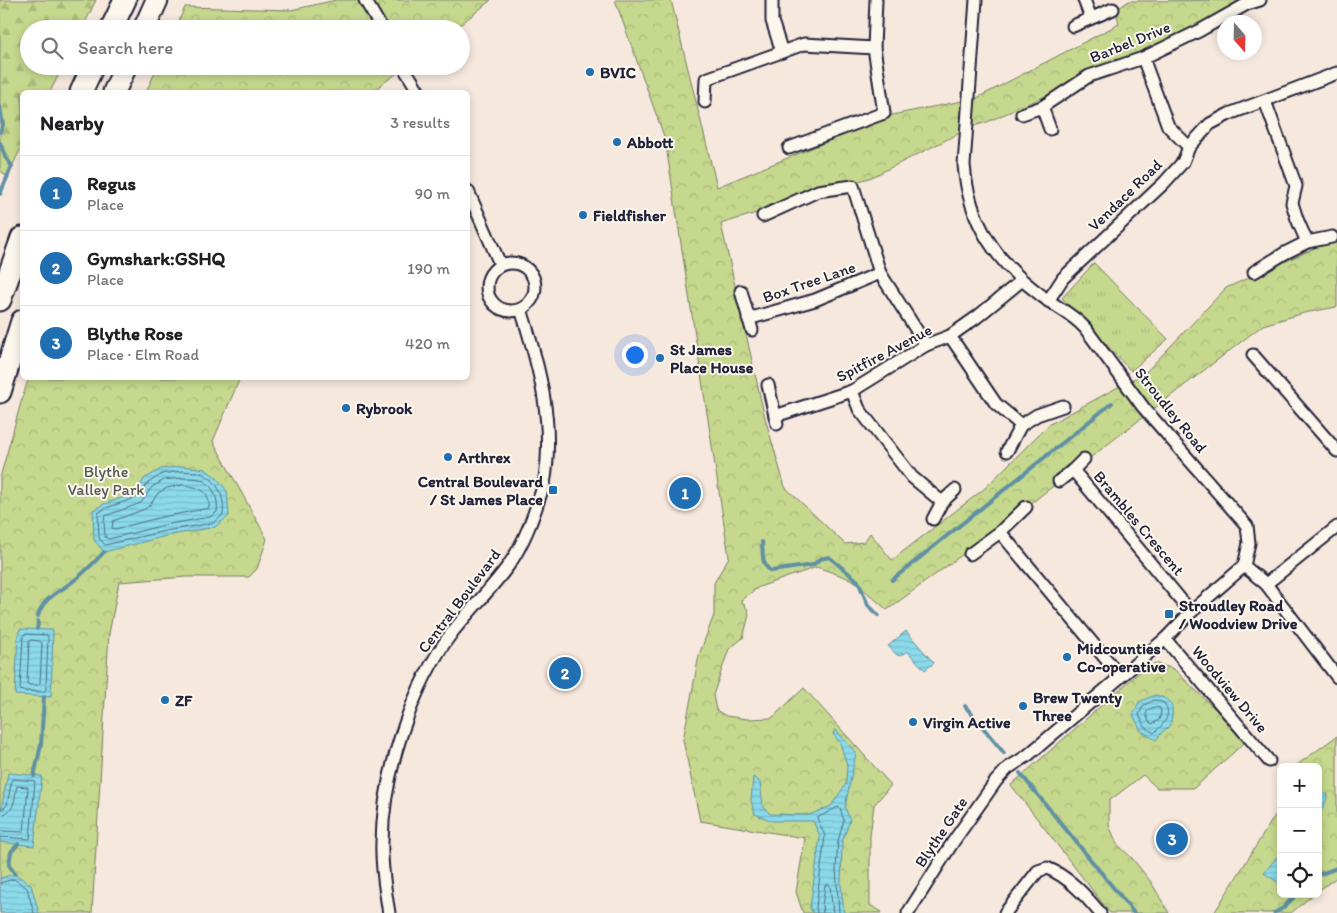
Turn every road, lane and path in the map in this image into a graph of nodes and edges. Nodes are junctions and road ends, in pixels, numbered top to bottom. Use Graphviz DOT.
graph roads {
  1 [pos="125,0"];
  2 [pos="157,0"];
  3 [pos="365,0"];
  4 [pos="772,0"];
  5 [pos="876,0"];
  6 [pos="976,0"];
  7 [pos="1084,0"];
  8 [pos="1260,0"];
  9 [pos="1113,9"];
  10 [pos="1092,18"];
  11 [pos="115,20"];
  12 [pos="148,20"];
  13 [pos="377,20"];
  14 [pos="1073,26"];
  15 [pos="874,48"];
  16 [pos="782,52"];
  17 [pos="1142,58"];
  18 [pos="1337,73"];
  19 [pos="89,75"];
  20 [pos="122,75"];
  21 [pos="409,75"];
  22 [pos="82,90"];
  23 [pos="115,90"];
  24 [pos="418,90"];
  25 [pos="1265,101"];
  26 [pos="705,102"];
  27 [pos="1042,107"];
  28 [pos="1022,114"];
  29 [pos="1050,129"];
  30 [pos="1189,147"];
  31 [pos="789,148"];
  32 [pos="470,196"];
  33 [pos="762,216"];
  34 [pos="1332,237"];
  35 [pos="1307,242"];
  36 [pos="20,244"];
  37 [pos="500,264"];
  38 [pos="1254,272"];
  39 [pos="880,273"];
  40 [pos="1021,281"];
  41 [pos="741,291"];
  42 [pos="0,300"];
  43 [pos="1048,301"];
  44 [pos="521,310"];
  45 [pos="20,327"];
  46 [pos="950,336"];
  47 [pos="926,345"];
  48 [pos="1253,355"];
  49 [pos="768,385"];
  50 [pos="852,391"];
  51 [pos="0,392"];
  52 [pos="1064,406"];
  53 [pos="1021,425"];
  54 [pos="1007,451"];
  55 [pos="1337,451"];
  56 [pos="1084,459"];
  57 [pos="1073,470"];
  58 [pos="1059,481"];
  59 [pos="955,490"];
  60 [pos="942,502"];
  61 [pos="1026,507"];
  62 [pos="933,519"];
  63 [pos="1337,527"];
  64 [pos="1000,532"];
  65 [pos="970,554"];
  66 [pos="1244,566"];
  67 [pos="1266,584"];
  68 [pos="1191,612"];
  69 [pos="1165,639"];
  70 [pos="1120,676"];
  71 [pos="1337,677"];
  72 [pos="1269,761"];
  73 [pos="389,913"];
  74 [pos="908,913"];
  75 [pos="1005,913"];
  76 [pos="1100,913"];
  1 -- 11 [label="highway"];
  2 -- 12 [label="highway"];
  3 -- 13 [label="street"];
  4 -- 16 [label="street"];
  5 -- 15 [label="street"];
  6 -- 40 [label="street, Stroudley Road"];
  7 -- 10 [label="street"];
  8 -- 17 [label="street, Barbel Drive"];
  9 -- 10 [label="street"];
  10 -- 14 [label="street"];
  15 -- 16 [label="street"];
  15 -- 31 [label="street"];
  16 -- 26 [label="street"];
  17 -- 27 [label="street, Barbel Drive"];
  17 -- 30 [label="street"];
  18 -- 25 [label="street, Vendace Road"];
  19 -- 22 [label="highway"];
  20 -- 23 [label="highway"];
  21 -- 24 [label="street"];
  25 -- 30 [label="street, Vendace Road"];
  25 -- 35 [label="street"];
  27 -- 28 [label="street, Barbel Drive"];
  27 -- 29 [label="street"];
  30 -- 43 [label="street, Vendace Road"];
  32 -- 37 [label="street"];
  33 -- 39 [label="street"];
  34 -- 35 [label="street"];
  35 -- 38 [label="street"];
  36 -- 42 [label="highway"];
  37 -- 44 [label="street"];
  37 -- 44 [label="street"];
  39 -- 41 [label="street, Box Tree Lane"];
  39 -- 47 [label="street"];
  40 -- 43 [label="street, Stroudley Road"];
  40 -- 46 [label="street, Spitfire Avenue"];
  43 -- 66 [label="street, Stroudley Road"];
  44 -- 73 [label="street, Central Boulevard"];
  45 -- 51 [label="highway"];
  46 -- 47 [label="street, Spitfire Avenue"];
  46 -- 53 [label="street"];
  47 -- 50 [label="street, Spitfire Avenue"];
  48 -- 55 [label="street"];
  49 -- 50 [label="street, Spitfire Avenue"];
  50 -- 60 [label="street"];
  52 -- 53 [label="street"];
  53 -- 54 [label="street"];
  56 -- 57 [label="street"];
  57 -- 58 [label="street, Brambles Crescent"];
  57 -- 68 [label="street, Brambles Crescent"];
  59 -- 60 [label="street"];
  60 -- 62 [label="street"];
  61 -- 64 [label="street"];
  63 -- 67 [label="street"];
  64 -- 65 [label="street"];
  64 -- 70 [label="street"];
  66 -- 67 [label="street"];
  66 -- 68 [label="street"];
  67 -- 71 [label="street"];
  68 -- 69 [label="street"];
  69 -- 70 [label="street"];
  69 -- 72 [label="street, Woodview Drive"];
  70 -- 74 [label="street, Blythe Gate"];
  75 -- 76 [label="street"];
}
